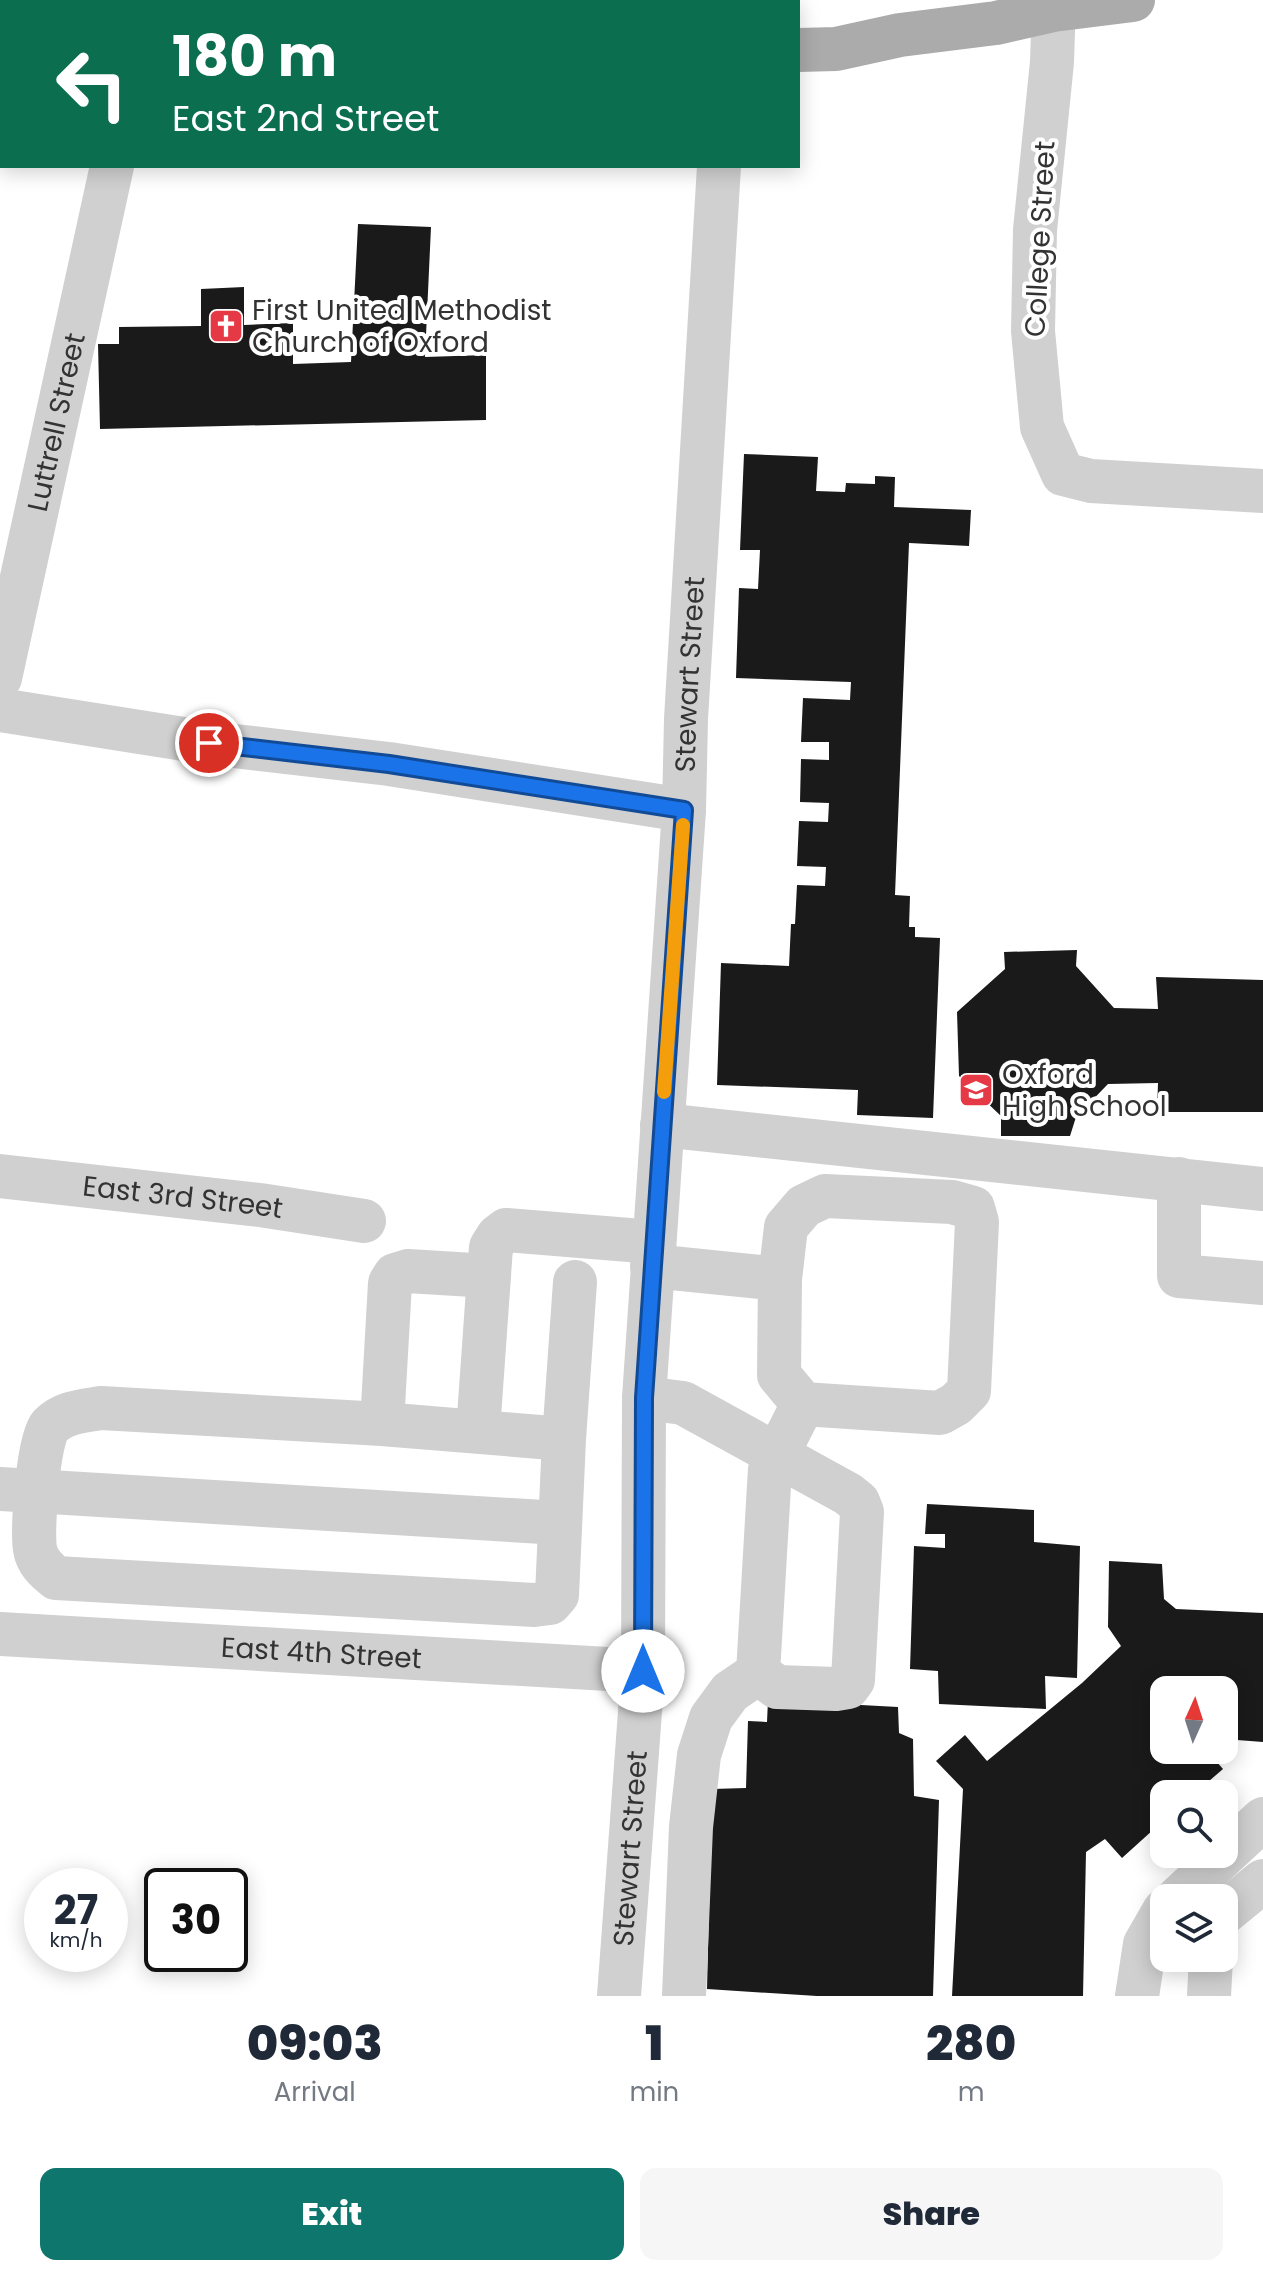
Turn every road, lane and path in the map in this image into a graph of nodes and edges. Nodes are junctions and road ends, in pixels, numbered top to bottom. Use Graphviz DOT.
graph roads {
  1 [pos="1133,0"];
  2 [pos="1054,5"];
  3 [pos="800,50"];
  4 [pos="112,168"];
  5 [pos="719,168"];
  6 [pos="1263,491"];
  7 [pos="0,678"];
  8 [pos="0,710"];
  9 [pos="684,810"];
  10 [pos="662,1125"];
  11 [pos="0,1176"];
  12 [pos="1179,1179"];
  13 [pos="1263,1189"];
  14 [pos="364,1221"];
  15 [pos="653,1254"];
  16 [pos="489,1276"];
  17 [pos="780,1279"];
  18 [pos="575,1282"];
  19 [pos="1263,1283"];
  20 [pos="644,1398"];
  21 [pos="803,1404"];
  22 [pos="382,1424"];
  23 [pos="478,1431"];
  24 [pos="564,1439"];
  25 [pos="777,1455"];
  26 [pos="19,1491"];
  27 [pos="560,1523"];
  28 [pos="0,1634"];
  29 [pos="643,1671"];
  30 [pos="758,1673"];
  31 [pos="1263,1819"];
  32 [pos="1263,1881"];
  33 [pos="1193,1884"];
  34 [pos="1238,1902"];
  35 [pos="1150,1935"];
  36 [pos="1210,1972"];
  37 [pos="619,1996"];
  38 [pos="684,1996"];
  39 [pos="1137,1996"];
  40 [pos="1209,1996"];
  1 -- 2 [label="main road"];
  2 -- 3 [label="main road"];
  2 -- 6 [label="street, College Street"];
  4 -- 7 [label="street, Luttrell Street"];
  5 -- 9 [label="street, Stewart Street"];
  8 -- 9 [label="street"];
  9 -- 10 [label="street, Stewart Street"];
  10 -- 12 [label="street"];
  10 -- 15 [label="street, Stewart Street"];
  11 -- 14 [label="street, East 3rd Street"];
  12 -- 13 [label="street"];
  12 -- 19 [label="street"];
  15 -- 16 [label="street"];
  15 -- 17 [label="street"];
  15 -- 20 [label="street, Stewart Street"];
  16 -- 22 [label="street"];
  16 -- 23 [label="street"];
  17 -- 21 [label="street"];
  17 -- 21 [label="street"];
  18 -- 24 [label="street"];
  20 -- 25 [label="street"];
  20 -- 29 [label="street, Stewart Street"];
  21 -- 25 [label="street"];
  22 -- 23 [label="street"];
  22 -- 26 [label="street"];
  23 -- 24 [label="street"];
  24 -- 27 [label="street"];
  25 -- 30 [label="street"];
  25 -- 30 [label="street"];
  26 -- 27 [label="street"];
  26 -- 27 [label="street"];
  28 -- 29 [label="street, East 4th Street"];
  29 -- 37 [label="street, Stewart Street"];
  30 -- 38 [label="street"];
  31 -- 33 [label="street"];
  32 -- 34 [label="street"];
  35 -- 39 [label="street"];
  36 -- 40 [label="street"];
}
